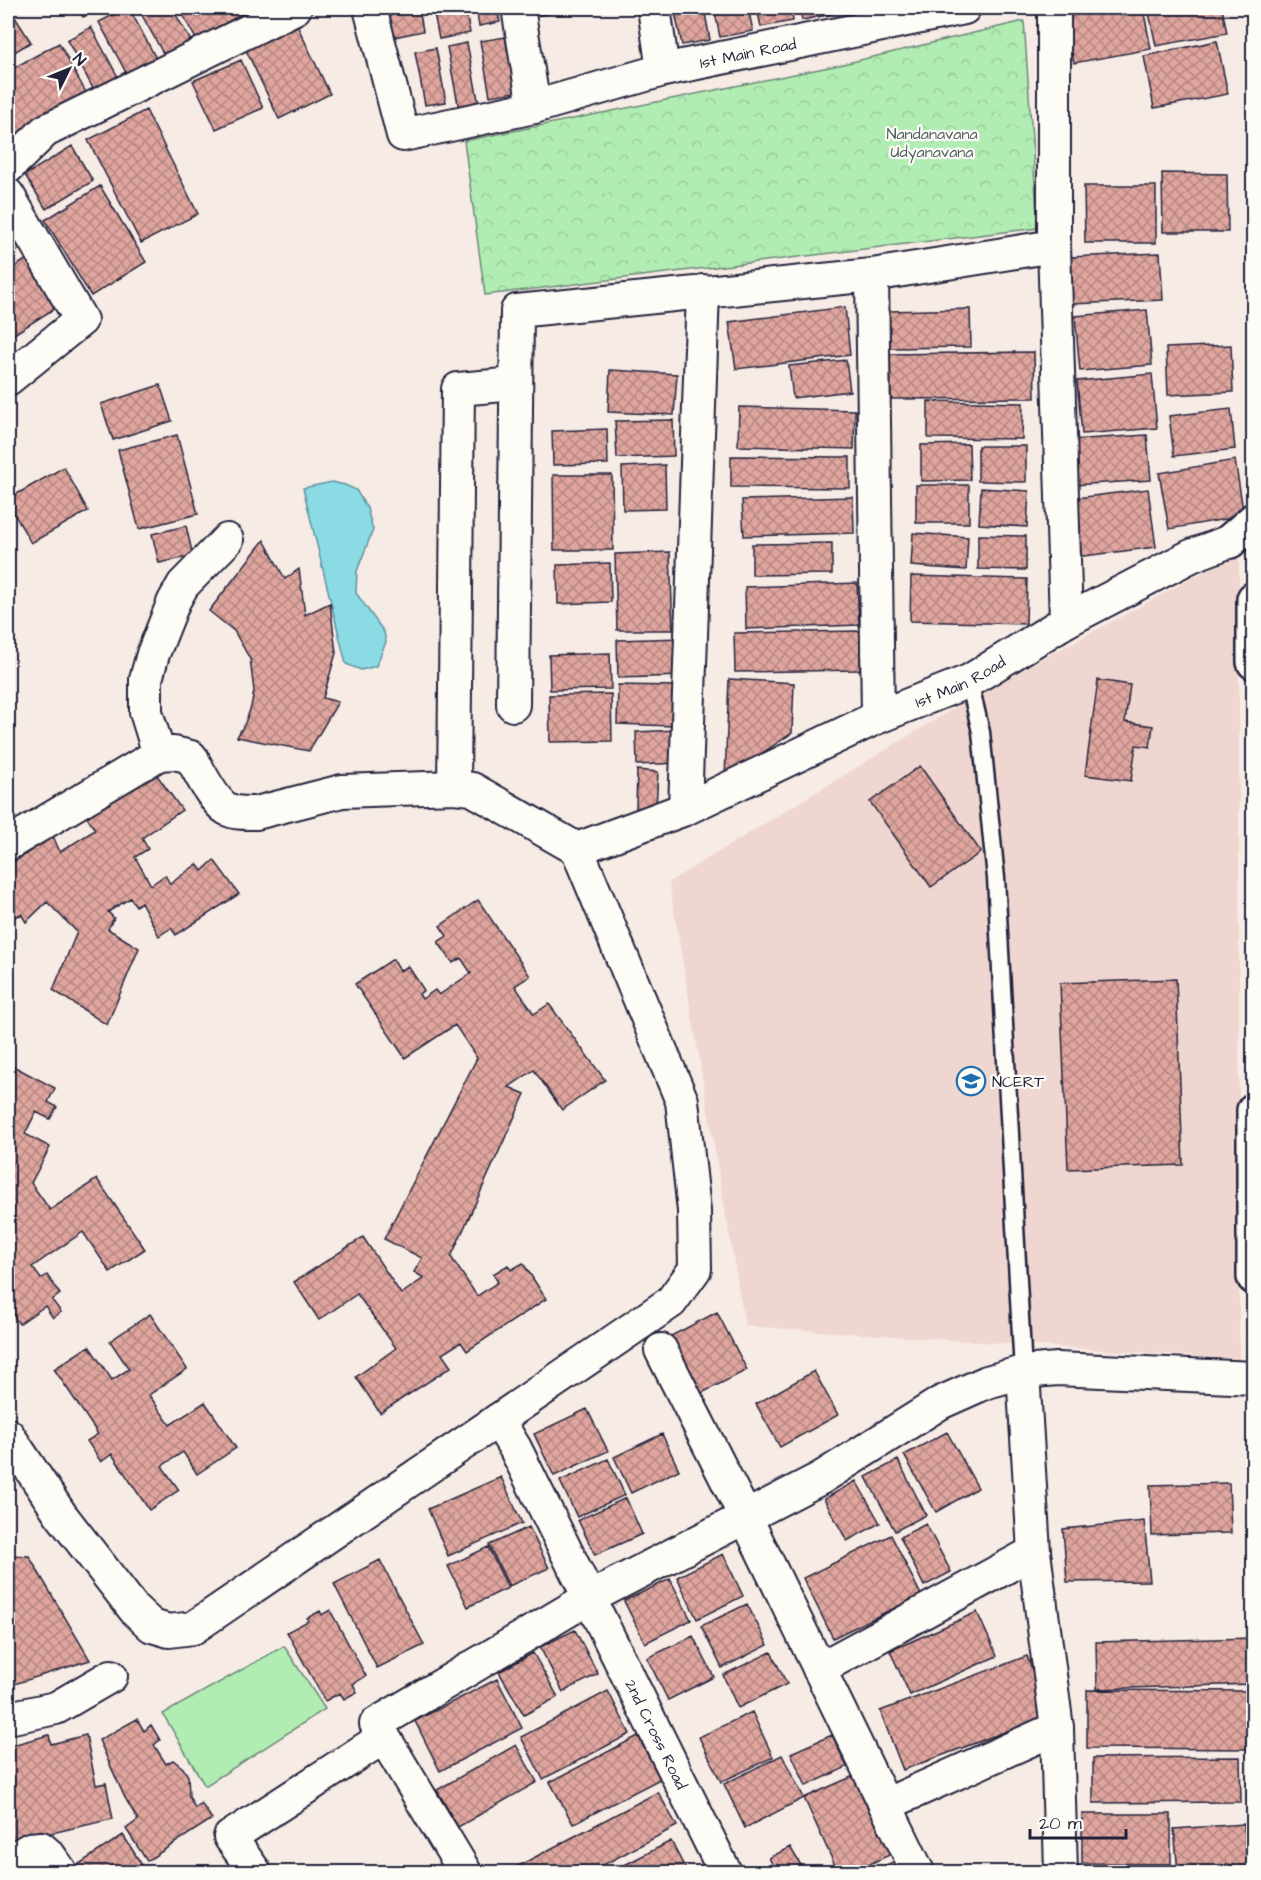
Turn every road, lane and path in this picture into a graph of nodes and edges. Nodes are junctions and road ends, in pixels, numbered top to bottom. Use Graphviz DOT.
graph roads {
  1 [pos="295,8"];
  2 [pos="370,8"];
  3 [pos="518,8"];
  4 [pos="654,8"];
  5 [pos="964,8"];
  6 [pos="1054,8"];
  7 [pos="663,70"];
  8 [pos="534,108"];
  9 [pos="8,167"];
  10 [pos="8,195"];
  11 [pos="1054,246"];
  12 [pos="872,275"];
  13 [pos="704,291"];
  14 [pos="8,379"];
  15 [pos="516,384"];
  16 [pos="1246,536"];
  17 [pos="227,540"];
  18 [pos="1254,599"];
  19 [pos="1066,621"];
  20 [pos="1254,662"];
  21 [pos="969,681"];
  22 [pos="513,705"];
  23 [pos="878,717"];
  24 [pos="159,754"];
  25 [pos="454,787"];
  26 [pos="685,809"];
  27 [pos="8,844"];
  28 [pos="577,849"];
  29 [pos="1254,1110"];
  30 [pos="1254,1277"];
  31 [pos="661,1350"];
  32 [pos="1023,1372"];
  33 [pos="1254,1378"];
  34 [pos="552,1383"];
  35 [pos="498,1420"];
  36 [pos="8,1435"];
  37 [pos="392,1467"];
  38 [pos="745,1516"];
  39 [pos="1034,1552"];
  40 [pos="589,1598"];
  41 [pos="819,1669"];
  42 [pos="111,1676"];
  43 [pos="8,1718"];
  44 [pos="1057,1728"];
  45 [pos="384,1737"];
  46 [pos="885,1805"];
  47 [pos="8,1862"];
  48 [pos="61,1872"];
  49 [pos="255,1872"];
  50 [pos="465,1872"];
  51 [pos="725,1872"];
  52 [pos="918,1872"];
  53 [pos="1061,1872"];
  1 -- 9 [label="street"];
  2 -- 8 [label="street, 1st Main Road"];
  3 -- 8 [label="street"];
  4 -- 7 [label="street"];
  5 -- 7 [label="street, 1st Main Road"];
  6 -- 11 [label="street"];
  7 -- 8 [label="street, 1st Main Road"];
  10 -- 14 [label="street"];
  11 -- 12 [label="street"];
  11 -- 19 [label="street"];
  12 -- 13 [label="street"];
  12 -- 23 [label="street"];
  13 -- 15 [label="street"];
  13 -- 26 [label="street"];
  15 -- 22 [label="street"];
  15 -- 25 [label="street"];
  16 -- 19 [label="street, 1st Main Road"];
  17 -- 24 [label="street"];
  18 -- 20 [label="street"];
  19 -- 21 [label="street, 1st Main Road"];
  21 -- 23 [label="street, 1st Main Road"];
  21 -- 32 [label="lane"];
  23 -- 26 [label="street, 1st Main Road"];
  24 -- 25 [label="street"];
  24 -- 27 [label="street"];
  25 -- 28 [label="street"];
  26 -- 28 [label="street, 1st Main Road"];
  28 -- 34 [label="street"];
  29 -- 30 [label="street"];
  31 -- 38 [label="street"];
  32 -- 33 [label="street"];
  32 -- 38 [label="street"];
  32 -- 39 [label="street"];
  34 -- 35 [label="street"];
  34 -- 37 [label="street"];
  35 -- 36 [label="street"];
  35 -- 40 [label="street, 2nd Cross Road"];
  38 -- 40 [label="street"];
  38 -- 41 [label="street"];
  39 -- 41 [label="street"];
  39 -- 44 [label="street"];
  40 -- 45 [label="street"];
  40 -- 51 [label="street, 2nd Cross Road"];
  41 -- 46 [label="street"];
  42 -- 43 [label="street"];
  44 -- 46 [label="street"];
  44 -- 53 [label="street"];
  45 -- 49 [label="street"];
  45 -- 50 [label="street"];
  46 -- 52 [label="street"];
  47 -- 48 [label="street"];
}
